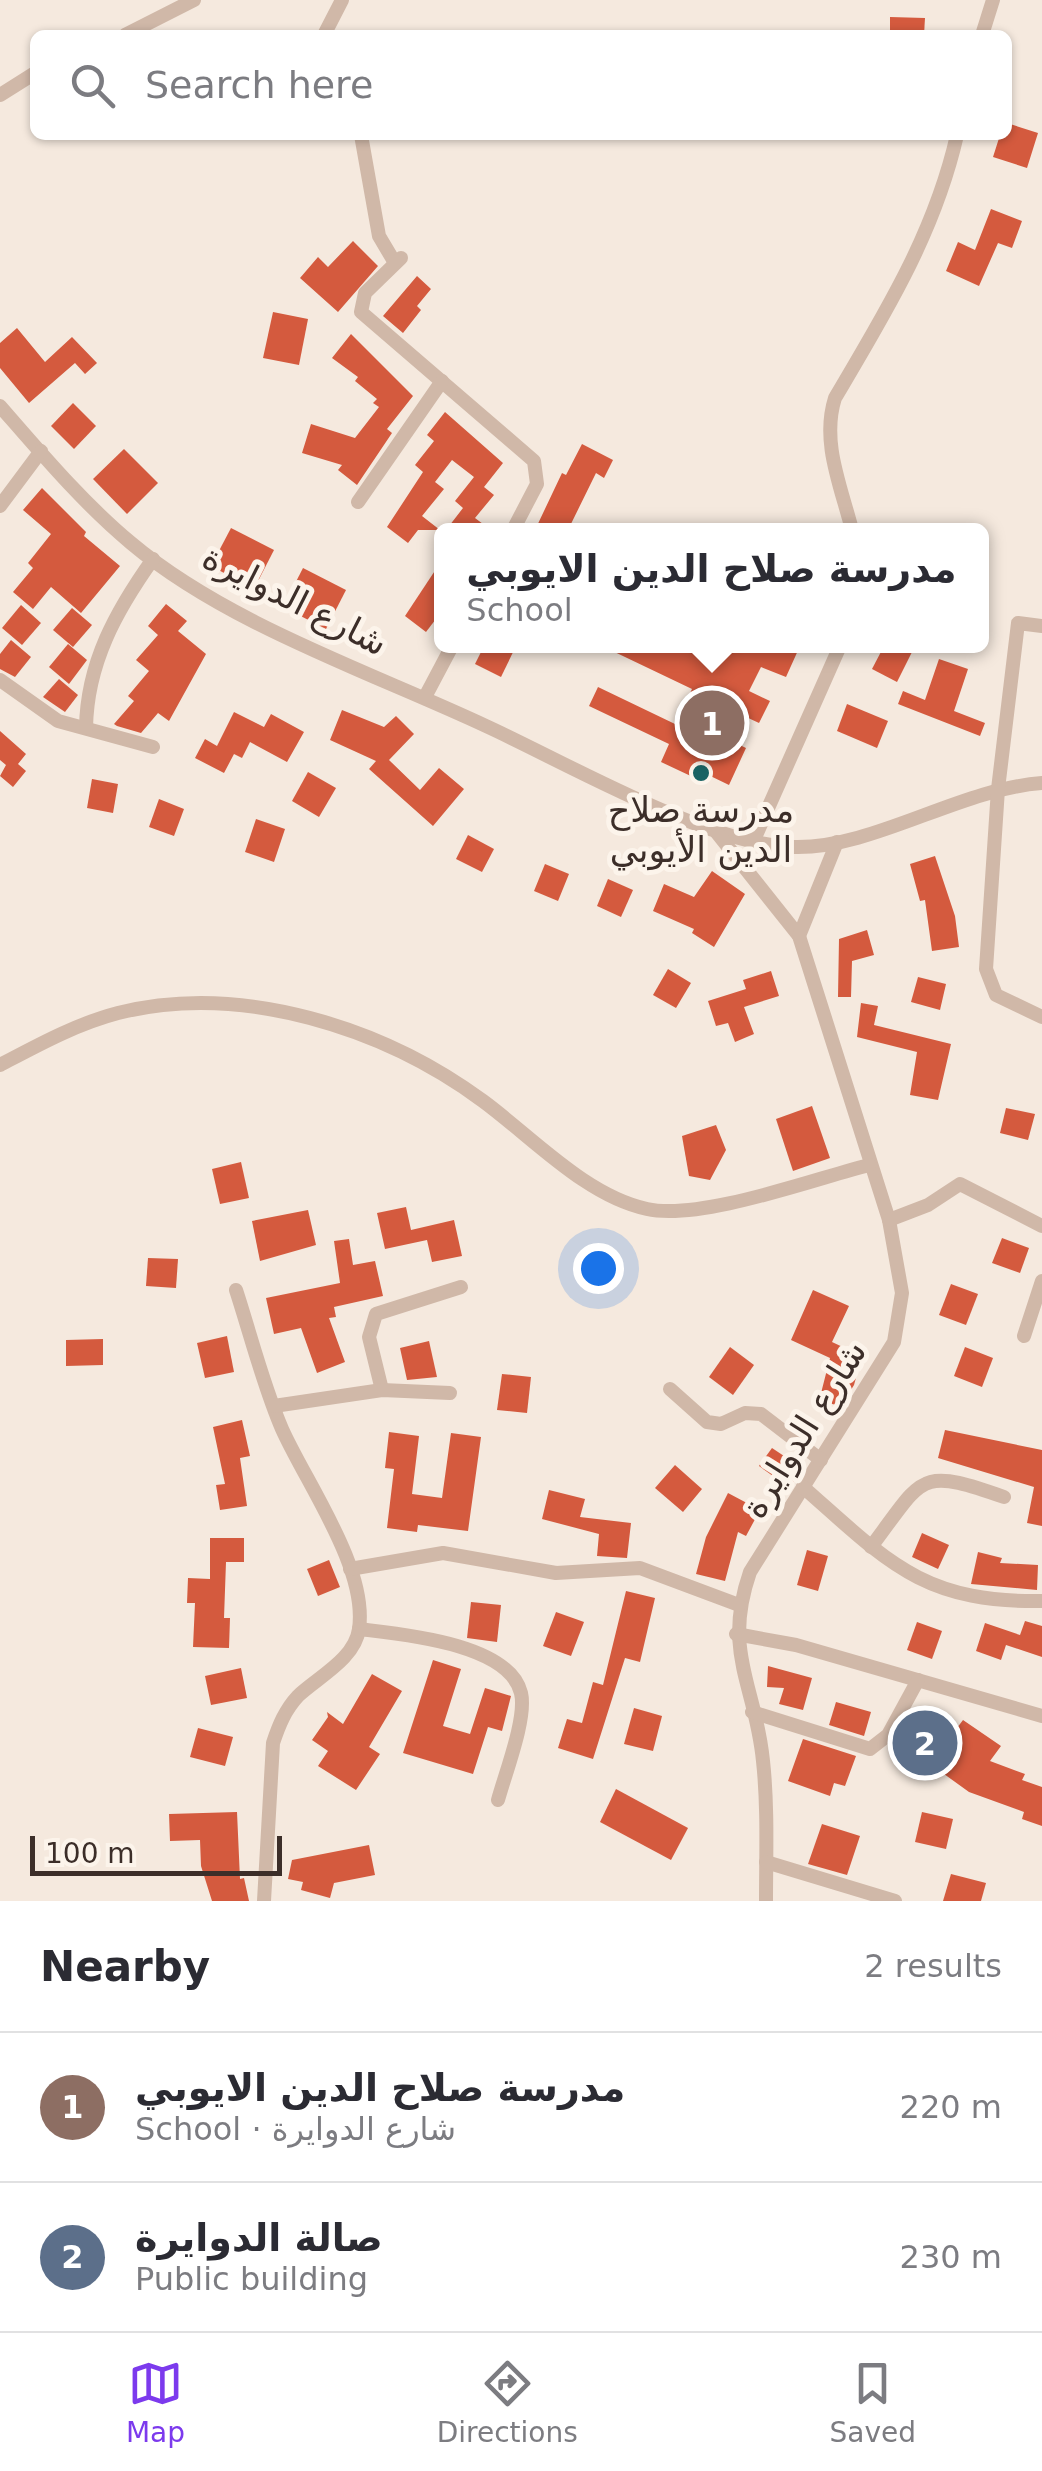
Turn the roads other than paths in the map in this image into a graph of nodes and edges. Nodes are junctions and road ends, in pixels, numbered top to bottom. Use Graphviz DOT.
graph roads {
  1 [pos="194,0"];
  2 [pos="342,0"];
  3 [pos="993,0"];
  4 [pos="135,30"];
  5 [pos="327,30"];
  6 [pos="984,30"];
  7 [pos="30,76"];
  8 [pos="0,95"];
  9 [pos="362,140"];
  10 [pos="956,140"];
  11 [pos="442,381"];
  12 [pos="0,406"];
  13 [pos="41,451"];
  14 [pos="358,502"];
  15 [pos="0,506"];
  16 [pos="516,523"];
  17 [pos="850,523"];
  18 [pos="153,559"];
  19 [pos="1042,626"];
  20 [pos="448,653"];
  21 [pos="837,653"];
  22 [pos="0,680"];
  23 [pos="425,697"];
  24 [pos="86,728"];
  25 [pos="153,747"];
  26 [pos="1042,784"];
  27 [pos="998,789"];
  28 [pos="716,832"];
  29 [pos="753,842"];
  30 [pos="837,842"];
  31 [pos="799,936"];
  32 [pos="1042,1017"];
  33 [pos="0,1065"];
  34 [pos="869,1165"];
  35 [pos="889,1220"];
  36 [pos="1042,1226"];
  37 [pos="1042,1281"];
  38 [pos="461,1287"];
  39 [pos="236,1290"];
  40 [pos="1024,1336"];
  41 [pos="670,1389"];
  42 [pos="382,1390"];
  43 [pos="450,1392"];
  44 [pos="274,1406"];
  45 [pos="821,1460"];
  46 [pos="803,1487"];
  47 [pos="1004,1497"];
  48 [pos="871,1547"];
  49 [pos="350,1569"];
  50 [pos="1042,1600"];
  51 [pos="739,1604"];
  52 [pos="359,1629"];
  53 [pos="736,1634"];
  54 [pos="918,1680"];
  55 [pos="752,1712"];
  56 [pos="1042,1716"];
  57 [pos="498,1800"];
  58 [pos="766,1862"];
  59 [pos="264,1901"];
  60 [pos="766,1901"];
  61 [pos="895,1901"];
  1 -- 4 [label="street"];
  2 -- 5 [label="street"];
  3 -- 6 [label="street"];
  7 -- 8 [label="street"];
  9 -- 11 [label="street"];
  10 -- 17 [label="street"];
  11 -- 14 [label="street"];
  11 -- 16 [label="street"];
  12 -- 13 [label="street, شارع الدوايرة"];
  13 -- 15 [label="street"];
  13 -- 18 [label="street, شارع الدوايرة"];
  18 -- 23 [label="street, شارع الدوايرة"];
  18 -- 24 [label="street"];
  19 -- 27 [label="street"];
  20 -- 23 [label="street"];
  21 -- 29 [label="street"];
  22 -- 24 [label="street"];
  23 -- 28 [label="street, شارع الدوايرة"];
  24 -- 25 [label="street"];
  26 -- 27 [label="street, شارع الدوايرة"];
  27 -- 30 [label="street, شارع الدوايرة"];
  27 -- 32 [label="street"];
  28 -- 29 [label="street, شارع الدوايرة"];
  28 -- 31 [label="street"];
  29 -- 30 [label="street, شارع الدوايرة"];
  30 -- 31 [label="street"];
  31 -- 34 [label="street, شارع الدوايرة"];
  33 -- 34 [label="street"];
  34 -- 35 [label="street, شارع الدوايرة"];
  35 -- 36 [label="street"];
  35 -- 45 [label="street, شارع الدوايرة"];
  37 -- 40 [label="street"];
  38 -- 42 [label="street"];
  39 -- 44 [label="street"];
  41 -- 45 [label="street"];
  42 -- 43 [label="street"];
  42 -- 44 [label="street"];
  44 -- 49 [label="street"];
  45 -- 46 [label="street, شارع الدوايرة"];
  46 -- 48 [label="street"];
  46 -- 51 [label="street, شارع الدوايرة"];
  47 -- 48 [label="street"];
  48 -- 50 [label="street"];
  49 -- 51 [label="street"];
  49 -- 52 [label="street"];
  51 -- 53 [label="street, شارع الدوايرة"];
  52 -- 57 [label="street"];
  52 -- 59 [label="street"];
  53 -- 54 [label="street"];
  53 -- 55 [label="street, شارع الدوايرة"];
  54 -- 55 [label="street"];
  54 -- 56 [label="street"];
  55 -- 58 [label="street, شارع الدوايرة"];
  58 -- 60 [label="street, شارع الدوايرة"];
  58 -- 61 [label="street"];
}
